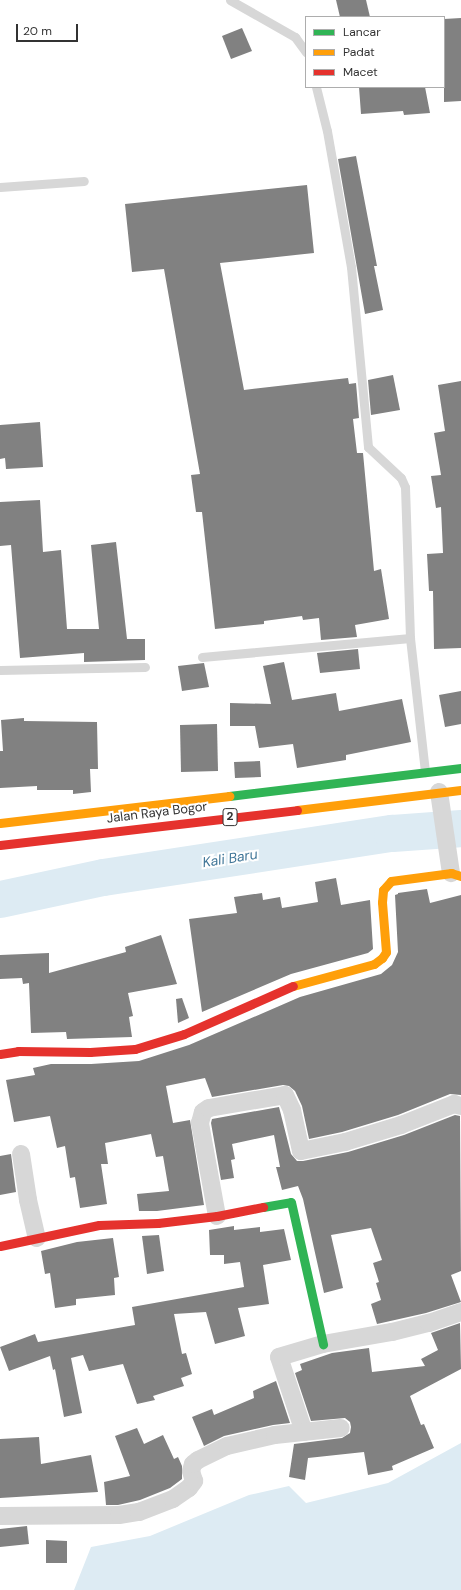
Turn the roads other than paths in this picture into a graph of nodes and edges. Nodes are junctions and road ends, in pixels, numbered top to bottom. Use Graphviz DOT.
graph roads {
  1 [pos="230,0"];
  2 [pos="305,51"];
  3 [pos="316,88"];
  4 [pos="84,181"];
  5 [pos="0,188"];
  6 [pos="410,638"];
  7 [pos="202,657"];
  8 [pos="145,668"];
  9 [pos="0,670"];
  10 [pos="461,768"];
  11 [pos="425,772"];
  12 [pos="461,790"];
  13 [pos="439,792"];
  14 [pos="0,823"];
  15 [pos="0,846"];
  16 [pos="454,872"];
  17 [pos="0,1054"];
  18 [pos="461,1106"];
  19 [pos="21,1154"];
  20 [pos="217,1216"];
  21 [pos="37,1238"];
  22 [pos="0,1246"];
  23 [pos="461,1312"];
  24 [pos="323,1344"];
  25 [pos="341,1428"];
  26 [pos="304,1432"];
  27 [pos="0,1516"];
  1 -- 2 [label="lane"];
  3 -- 6 [label="lane"];
  4 -- 5 [label="lane"];
  6 -- 7 [label="lane"];
  6 -- 11 [label="lane"];
  8 -- 9 [label="lane"];
  10 -- 11 [label="main road, Jalan Raya Bogor / 2"];
  11 -- 14 [label="main road, Jalan Raya Bogor / 2"];
  12 -- 13 [label="main road, Jalan Raya Bogor / 2"];
  13 -- 15 [label="main road, Jalan Raya Bogor / 2"];
  13 -- 16 [label="street"];
  16 -- 17 [label="main road"];
  18 -- 20 [label="street"];
  19 -- 21 [label="street"];
  20 -- 21 [label="main road"];
  20 -- 24 [label="main road"];
  21 -- 22 [label="main road"];
  23 -- 24 [label="street"];
  24 -- 26 [label="street"];
  25 -- 26 [label="street"];
  26 -- 27 [label="street"];
}
